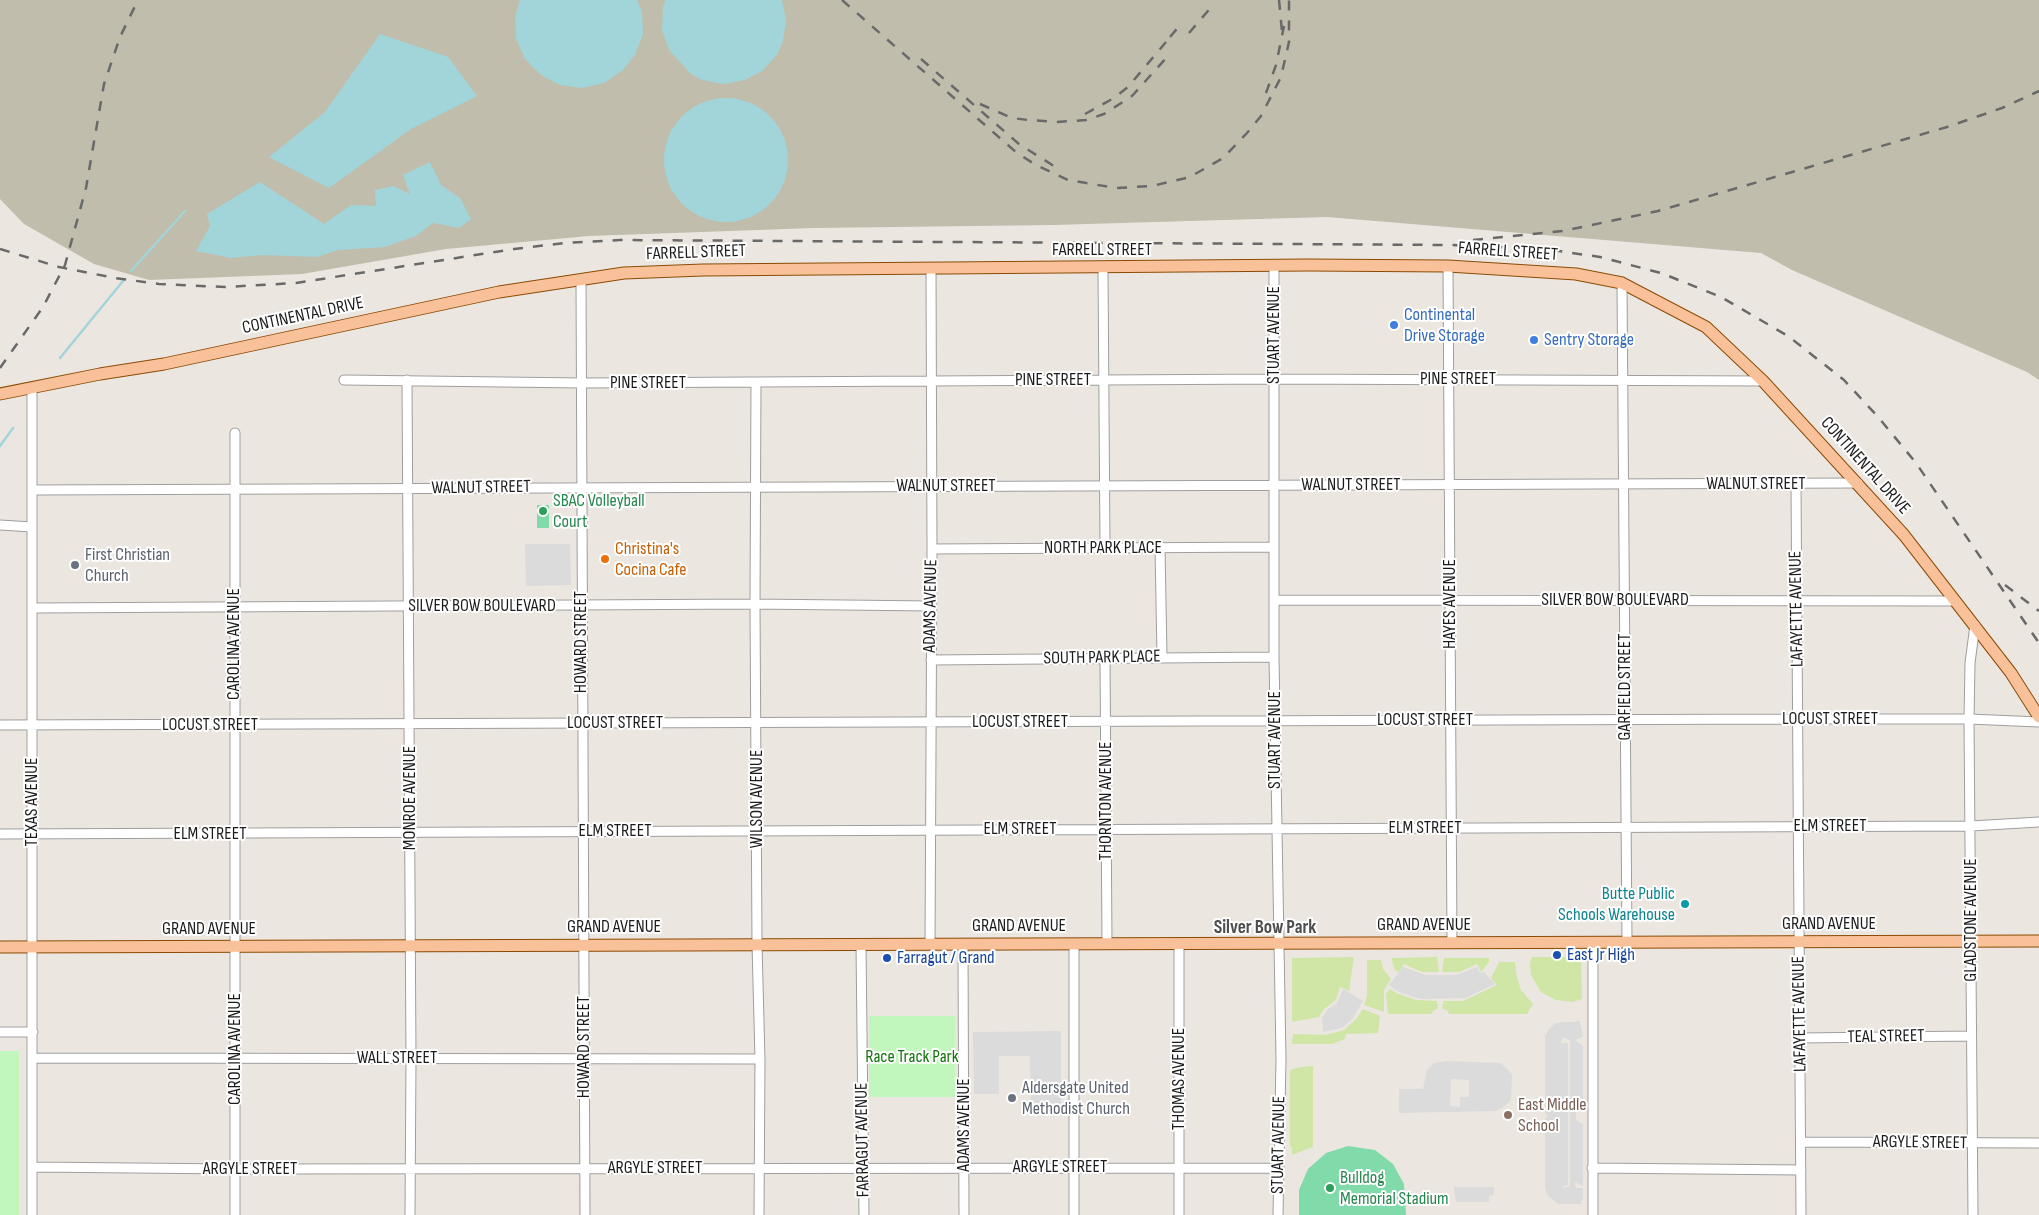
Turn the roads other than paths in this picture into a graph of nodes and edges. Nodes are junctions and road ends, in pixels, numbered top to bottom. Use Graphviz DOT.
graph roads {
  1 [pos="1274,266"];
  2 [pos="1448,266"];
  3 [pos="930,268"];
  4 [pos="1103,268"];
  5 [pos="581,279"];
  6 [pos="1622,283"];
  7 [pos="1274,379"];
  8 [pos="1448,379"];
  9 [pos="1623,379"];
  10 [pos="344,380"];
  11 [pos="408,380"];
  12 [pos="931,380"];
  13 [pos="1104,380"];
  14 [pos="1763,381"];
  15 [pos="756,382"];
  16 [pos="582,383"];
  17 [pos="32,388"];
  18 [pos="0,394"];
  19 [pos="235,433"];
  20 [pos="1449,484"];
  21 [pos="1624,484"];
  22 [pos="1796,484"];
  23 [pos="1858,484"];
  24 [pos="1104,485"];
  25 [pos="1274,485"];
  26 [pos="932,486"];
  27 [pos="580,487"];
  28 [pos="755,487"];
  29 [pos="409,489"];
  30 [pos="33,490"];
  31 [pos="235,490"];
  32 [pos="0,525"];
  33 [pos="32,527"];
  34 [pos="1160,547"];
  35 [pos="1274,547"];
  36 [pos="1104,548"];
  37 [pos="932,549"];
  38 [pos="1274,600"];
  39 [pos="1450,600"];
  40 [pos="1624,600"];
  41 [pos="1797,600"];
  42 [pos="1956,601"];
  43 [pos="755,604"];
  44 [pos="409,606"];
  45 [pos="580,606"];
  46 [pos="931,606"];
  47 [pos="234,607"];
  48 [pos="33,608"];
  49 [pos="1975,625"];
  50 [pos="1162,657"];
  51 [pos="1274,657"];
  52 [pos="1105,658"];
  53 [pos="931,660"];
  54 [pos="2039,718"];
  55 [pos="1799,719"];
  56 [pos="1969,719"];
  57 [pos="1450,720"];
  58 [pos="1626,720"];
  59 [pos="1105,721"];
  60 [pos="1275,721"];
  61 [pos="2039,722"];
  62 [pos="581,723"];
  63 [pos="756,723"];
  64 [pos="930,723"];
  65 [pos="409,724"];
  66 [pos="0,725"];
  67 [pos="32,725"];
  68 [pos="234,726"];
  69 [pos="2039,822"];
  70 [pos="1800,826"];
  71 [pos="1971,826"];
  72 [pos="1626,827"];
  73 [pos="1451,828"];
  74 [pos="1106,829"];
  75 [pos="1276,829"];
  76 [pos="757,830"];
  77 [pos="930,830"];
  78 [pos="582,832"];
  79 [pos="410,833"];
  80 [pos="0,834"];
  81 [pos="32,834"];
  82 [pos="235,834"];
  83 [pos="1971,941"];
  84 [pos="2039,941"];
  85 [pos="1593,942"];
  86 [pos="1627,942"];
  87 [pos="1799,942"];
  88 [pos="1179,943"];
  89 [pos="1279,943"];
  90 [pos="1452,943"];
  91 [pos="583,944"];
  92 [pos="757,944"];
  93 [pos="861,944"];
  94 [pos="930,944"];
  95 [pos="963,944"];
  96 [pos="1074,944"];
  97 [pos="1107,944"];
  98 [pos="410,945"];
  99 [pos="235,946"];
  100 [pos="0,947"];
  101 [pos="34,947"];
  102 [pos="0,1032"];
  103 [pos="33,1032"];
  104 [pos="1971,1036"];
  105 [pos="1800,1038"];
  106 [pos="33,1058"];
  107 [pos="236,1058"];
  108 [pos="411,1058"];
  109 [pos="584,1058"];
  110 [pos="760,1059"];
  111 [pos="1801,1142"];
  112 [pos="1971,1143"];
  113 [pos="2039,1143"];
  114 [pos="33,1167"];
  115 [pos="964,1167"];
  116 [pos="1074,1167"];
  117 [pos="584,1168"];
  118 [pos="1179,1168"];
  119 [pos="1278,1168"];
  120 [pos="1592,1168"];
  121 [pos="235,1169"];
  122 [pos="759,1169"];
  123 [pos="864,1169"];
  124 [pos="410,1170"];
  125 [pos="1801,1170"];
  126 [pos="32,1215"];
  127 [pos="235,1215"];
  128 [pos="410,1215"];
  129 [pos="584,1215"];
  130 [pos="759,1215"];
  131 [pos="864,1215"];
  132 [pos="964,1215"];
  133 [pos="1074,1215"];
  134 [pos="1179,1215"];
  135 [pos="1278,1215"];
  136 [pos="1593,1215"];
  137 [pos="1801,1215"];
  138 [pos="1974,1215"];
  1 -- 2 [label="main road, FARRELL STREET"];
  1 -- 4 [label="main road, FARRELL STREET"];
  1 -- 7 [label="street, STUART AVENUE"];
  2 -- 6 [label="main road, FARRELL STREET"];
  2 -- 8 [label="street, HAYES AVENUE"];
  3 -- 4 [label="main road, FARRELL STREET"];
  3 -- 5 [label="main road, FARRELL STREET"];
  3 -- 12 [label="street, ADAMS AVENUE"];
  4 -- 13 [label="street"];
  5 -- 16 [label="street, HOWARD STREET"];
  5 -- 17 [label="main road, CONTINENTAL DRIVE"];
  6 -- 9 [label="street, GARFIELD STREET"];
  6 -- 14 [label="main road, CONTINENTAL DRIVE"];
  7 -- 8 [label="street, PINE STREET"];
  7 -- 13 [label="street, PINE STREET"];
  7 -- 25 [label="street, STUART AVENUE"];
  8 -- 9 [label="street, PINE STREET"];
  8 -- 20 [label="street, HAYES AVENUE"];
  9 -- 14 [label="street, PINE STREET"];
  9 -- 21 [label="street, GARFIELD STREET"];
  10 -- 11 [label="street, PINE STREET"];
  11 -- 16 [label="street, PINE STREET"];
  11 -- 29 [label="street, MONROE AVENUE"];
  12 -- 13 [label="street, PINE STREET"];
  12 -- 15 [label="street, PINE STREET"];
  12 -- 26 [label="street, ADAMS AVENUE"];
  13 -- 24 [label="street"];
  14 -- 23 [label="main road, CONTINENTAL DRIVE"];
  15 -- 16 [label="street, PINE STREET"];
  15 -- 28 [label="street, WILSON AVENUE"];
  16 -- 27 [label="street, HOWARD STREET"];
  17 -- 18 [label="main road, CONTINENTAL DRIVE"];
  17 -- 30 [label="street, TEXAS AVENUE"];
  19 -- 31 [label="street, CAROLINA AVENUE"];
  20 -- 21 [label="street, WALNUT STREET"];
  20 -- 25 [label="street, WALNUT STREET"];
  20 -- 39 [label="street, HAYES AVENUE"];
  21 -- 22 [label="street, WALNUT STREET"];
  21 -- 40 [label="street, GARFIELD STREET"];
  22 -- 23 [label="street, WALNUT STREET"];
  22 -- 41 [label="street, LAFAYETTE AVENUE"];
  23 -- 42 [label="main road, CONTINENTAL DRIVE"];
  24 -- 25 [label="street, WALNUT STREET"];
  24 -- 26 [label="street, WALNUT STREET"];
  24 -- 36 [label="street"];
  25 -- 35 [label="street, STUART AVENUE"];
  26 -- 28 [label="street, WALNUT STREET"];
  26 -- 37 [label="street, ADAMS AVENUE"];
  27 -- 28 [label="street, WALNUT STREET"];
  27 -- 29 [label="street, WALNUT STREET"];
  27 -- 45 [label="street, HOWARD STREET"];
  28 -- 43 [label="street, WILSON AVENUE"];
  29 -- 31 [label="street, WALNUT STREET"];
  29 -- 44 [label="street, MONROE AVENUE"];
  30 -- 31 [label="street, WALNUT STREET"];
  30 -- 33 [label="street, TEXAS AVENUE"];
  31 -- 47 [label="street, CAROLINA AVENUE"];
  32 -- 33 [label="street"];
  33 -- 48 [label="street, TEXAS AVENUE"];
  34 -- 35 [label="street, NORTH PARK PLACE"];
  34 -- 36 [label="street, NORTH PARK PLACE"];
  34 -- 50 [label="street"];
  35 -- 38 [label="street, STUART AVENUE"];
  36 -- 37 [label="street, NORTH PARK PLACE"];
  37 -- 46 [label="street, ADAMS AVENUE"];
  38 -- 39 [label="street, SILVER BOW BOULEVARD"];
  38 -- 51 [label="street, STUART AVENUE"];
  39 -- 40 [label="street, SILVER BOW BOULEVARD"];
  39 -- 57 [label="street, HAYES AVENUE"];
  40 -- 41 [label="street, SILVER BOW BOULEVARD"];
  40 -- 58 [label="street, GARFIELD STREET"];
  41 -- 42 [label="street, SILVER BOW BOULEVARD"];
  41 -- 55 [label="street, LAFAYETTE AVENUE"];
  42 -- 49 [label="main road, CONTINENTAL DRIVE"];
  43 -- 45 [label="street, SILVER BOW BOULEVARD"];
  43 -- 46 [label="street, SILVER BOW BOULEVARD"];
  43 -- 63 [label="street, WILSON AVENUE"];
  44 -- 45 [label="street, SILVER BOW BOULEVARD"];
  44 -- 47 [label="street, SILVER BOW BOULEVARD"];
  44 -- 65 [label="street, MONROE AVENUE"];
  45 -- 62 [label="street, HOWARD STREET"];
  46 -- 53 [label="street, ADAMS AVENUE"];
  47 -- 48 [label="street, SILVER BOW BOULEVARD"];
  47 -- 68 [label="street, CAROLINA AVENUE"];
  48 -- 67 [label="street, TEXAS AVENUE"];
  49 -- 54 [label="main road, CONTINENTAL DRIVE"];
  49 -- 56 [label="street, GLADSTONE AVENUE"];
  50 -- 51 [label="street, SOUTH PARK PLACE"];
  50 -- 52 [label="street, SOUTH PARK PLACE"];
  51 -- 60 [label="street, STUART AVENUE"];
  52 -- 53 [label="street, SOUTH PARK PLACE"];
  52 -- 59 [label="street, THORNTON AVENUE"];
  53 -- 64 [label="street, ADAMS AVENUE"];
  55 -- 56 [label="street, LOCUST STREET"];
  55 -- 58 [label="street, LOCUST STREET"];
  55 -- 70 [label="street, LAFAYETTE AVENUE"];
  56 -- 61 [label="street, LOCUST STREET"];
  56 -- 71 [label="street, GLADSTONE AVENUE"];
  57 -- 58 [label="street, LOCUST STREET"];
  57 -- 60 [label="street, LOCUST STREET"];
  57 -- 73 [label="street, HAYES AVENUE"];
  58 -- 72 [label="street, GARFIELD STREET"];
  59 -- 60 [label="street, LOCUST STREET"];
  59 -- 64 [label="street, LOCUST STREET"];
  59 -- 74 [label="street, THORNTON AVENUE"];
  60 -- 75 [label="street, STUART AVENUE"];
  62 -- 63 [label="street, LOCUST STREET"];
  62 -- 65 [label="street, LOCUST STREET"];
  62 -- 78 [label="street, HOWARD STREET"];
  63 -- 64 [label="street, LOCUST STREET"];
  63 -- 76 [label="street, WILSON AVENUE"];
  64 -- 77 [label="street, ADAMS AVENUE"];
  65 -- 68 [label="street, LOCUST STREET"];
  65 -- 79 [label="street, MONROE AVENUE"];
  66 -- 67 [label="street, LOCUST STREET"];
  67 -- 68 [label="street, LOCUST STREET"];
  67 -- 81 [label="street, TEXAS AVENUE"];
  68 -- 82 [label="street, CAROLINA AVENUE"];
  69 -- 71 [label="street, ELM STREET"];
  70 -- 71 [label="street, ELM STREET"];
  70 -- 72 [label="street, ELM STREET"];
  70 -- 87 [label="street, LAFAYETTE AVENUE"];
  71 -- 83 [label="street, GLADSTONE AVENUE"];
  72 -- 73 [label="street, ELM STREET"];
  72 -- 86 [label="street, GARFIELD STREET"];
  73 -- 75 [label="street, ELM STREET"];
  73 -- 90 [label="street, HAYES AVENUE"];
  74 -- 75 [label="street, ELM STREET"];
  74 -- 77 [label="street, ELM STREET"];
  74 -- 97 [label="street, THORNTON AVENUE"];
  75 -- 89 [label="street, STUART AVENUE"];
  76 -- 77 [label="street, ELM STREET"];
  76 -- 78 [label="street, ELM STREET"];
  76 -- 92 [label="street, WILSON AVENUE"];
  77 -- 94 [label="street, ADAMS AVENUE"];
  78 -- 79 [label="street, ELM STREET"];
  78 -- 91 [label="street, HOWARD STREET"];
  79 -- 82 [label="street, ELM STREET"];
  79 -- 98 [label="street, MONROE AVENUE"];
  80 -- 81 [label="street, ELM STREET"];
  81 -- 82 [label="street, ELM STREET"];
  81 -- 101 [label="street, TEXAS AVENUE"];
  82 -- 99 [label="street, CAROLINA AVENUE"];
  83 -- 84 [label="main road, GRAND AVENUE"];
  83 -- 87 [label="main road, GRAND AVENUE"];
  83 -- 104 [label="street, GLADSTONE AVENUE"];
  85 -- 86 [label="main road, GRAND AVENUE"];
  85 -- 90 [label="main road, GRAND AVENUE"];
  85 -- 120 [label="street"];
  86 -- 87 [label="main road, GRAND AVENUE"];
  87 -- 105 [label="street, LAFAYETTE AVENUE"];
  88 -- 89 [label="main road, GRAND AVENUE"];
  88 -- 97 [label="main road, GRAND AVENUE"];
  88 -- 118 [label="street, THOMAS AVENUE"];
  89 -- 90 [label="main road, GRAND AVENUE"];
  89 -- 119 [label="street, STUART AVENUE"];
  91 -- 92 [label="main road, GRAND AVENUE"];
  91 -- 98 [label="main road, GRAND AVENUE"];
  91 -- 109 [label="street, HOWARD STREET"];
  92 -- 93 [label="main road, GRAND AVENUE"];
  92 -- 110 [label="street, WILSON AVENUE"];
  93 -- 94 [label="main road, GRAND AVENUE"];
  93 -- 123 [label="street, FARRAGUT AVENUE"];
  94 -- 95 [label="main road, GRAND AVENUE"];
  95 -- 96 [label="main road, GRAND AVENUE"];
  95 -- 115 [label="street, ADAMS AVENUE"];
  96 -- 97 [label="main road, GRAND AVENUE"];
  96 -- 116 [label="street"];
  98 -- 99 [label="main road, GRAND AVENUE"];
  98 -- 108 [label="street, MONROE AVENUE"];
  99 -- 101 [label="main road, GRAND AVENUE"];
  99 -- 107 [label="street, CAROLINA AVENUE"];
  100 -- 101 [label="main road, GRAND AVENUE"];
  101 -- 103 [label="street, TEXAS AVENUE"];
  102 -- 103 [label="street"];
  103 -- 106 [label="street, TEXAS AVENUE"];
  104 -- 105 [label="street, TEAL STREET"];
  104 -- 112 [label="street, GLADSTONE AVENUE"];
  105 -- 111 [label="street, LAFAYETTE AVENUE"];
  106 -- 107 [label="street, WALL STREET"];
  106 -- 114 [label="street, TEXAS AVENUE"];
  107 -- 108 [label="street, WALL STREET"];
  107 -- 121 [label="street, CAROLINA AVENUE"];
  108 -- 109 [label="street, WALL STREET"];
  108 -- 124 [label="street, MONROE AVENUE"];
  109 -- 110 [label="street, WALL STREET"];
  109 -- 117 [label="street, HOWARD STREET"];
  110 -- 122 [label="street, WILSON AVENUE"];
  111 -- 112 [label="street, ARGYLE STREET"];
  111 -- 125 [label="street, LAFAYETTE AVENUE"];
  112 -- 113 [label="street, ARGYLE STREET"];
  112 -- 138 [label="street, GLADSTONE AVENUE"];
  114 -- 121 [label="street, ARGYLE STREET"];
  114 -- 126 [label="street, TEXAS AVENUE"];
  115 -- 116 [label="street, ARGYLE STREET"];
  115 -- 123 [label="street, ARGYLE STREET"];
  115 -- 132 [label="street, ADAMS AVENUE"];
  116 -- 118 [label="street, ARGYLE STREET"];
  116 -- 133 [label="street"];
  117 -- 122 [label="street, ARGYLE STREET"];
  117 -- 124 [label="street, ARGYLE STREET"];
  117 -- 129 [label="street, HOWARD STREET"];
  118 -- 119 [label="street, ARGYLE STREET"];
  118 -- 134 [label="street, THOMAS AVENUE"];
  119 -- 135 [label="street, STUART AVENUE"];
  120 -- 125 [label="street"];
  120 -- 136 [label="street"];
  121 -- 124 [label="street, ARGYLE STREET"];
  121 -- 127 [label="street, CAROLINA AVENUE"];
  122 -- 123 [label="street, ARGYLE STREET"];
  122 -- 130 [label="street, WILSON AVENUE"];
  123 -- 131 [label="street, FARRAGUT AVENUE"];
  124 -- 128 [label="street, MONROE AVENUE"];
  125 -- 137 [label="street, LAFAYETTE AVENUE"];
}
